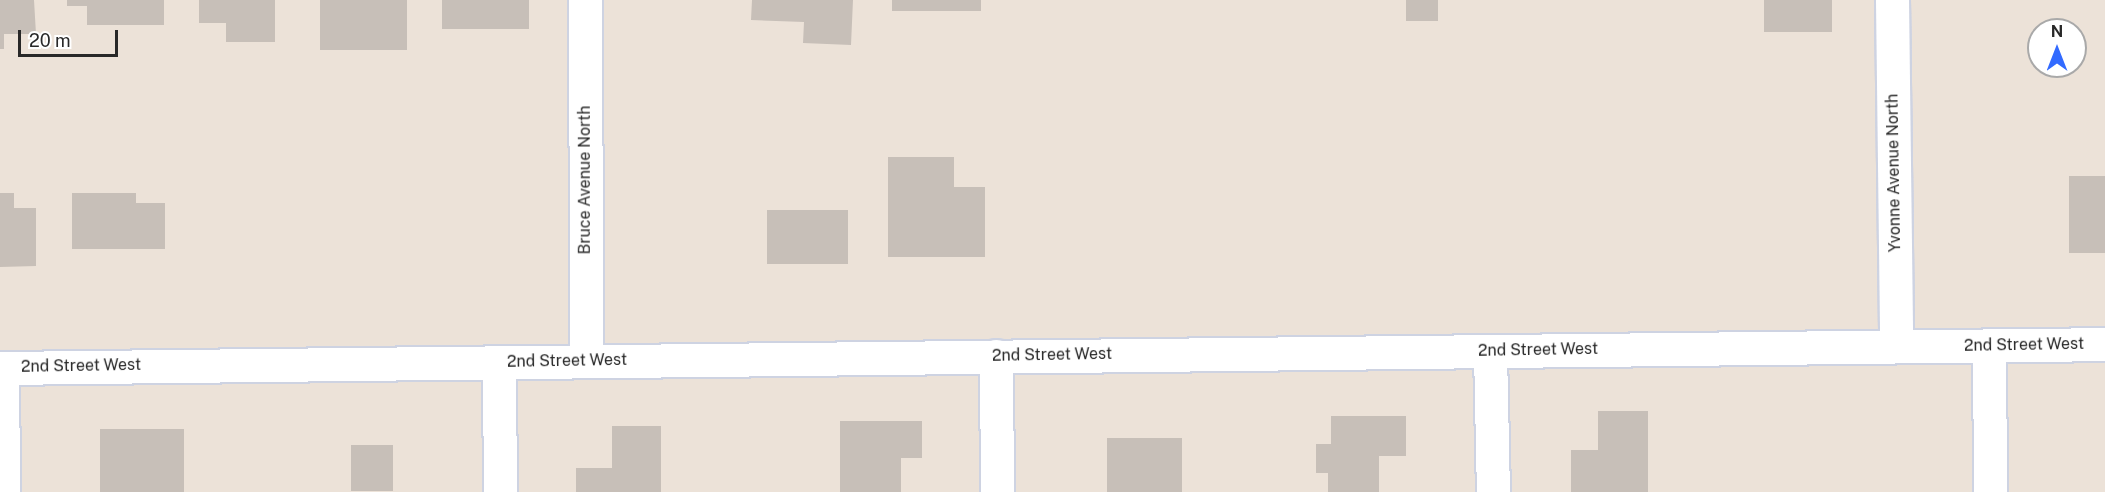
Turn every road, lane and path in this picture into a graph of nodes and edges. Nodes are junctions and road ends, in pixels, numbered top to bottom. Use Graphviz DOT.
graph roads {
  1 [pos="585,0"];
  2 [pos="1892,0"];
  3 [pos="2105,344"];
  4 [pos="1989,345"];
  5 [pos="1896,346"];
  6 [pos="1490,351"];
  7 [pos="996,356"];
  8 [pos="586,361"];
  9 [pos="499,362"];
  10 [pos="1,368"];
  11 [pos="3,492"];
  12 [pos="500,492"];
  13 [pos="997,492"];
  14 [pos="1493,492"];
  15 [pos="1990,492"];
  1 -- 8 [label="street, Bruce Avenue North"];
  2 -- 5 [label="street, Yvonne Avenue North"];
  3 -- 4 [label="street, 2nd Street West"];
  4 -- 5 [label="street, 2nd Street West"];
  4 -- 15 [label="street"];
  5 -- 6 [label="street, 2nd Street West"];
  6 -- 7 [label="street, 2nd Street West"];
  6 -- 14 [label="street"];
  7 -- 8 [label="street, 2nd Street West"];
  7 -- 13 [label="street"];
  8 -- 9 [label="street, 2nd Street West"];
  9 -- 10 [label="street, 2nd Street West"];
  9 -- 12 [label="street"];
  10 -- 11 [label="street"];
}
